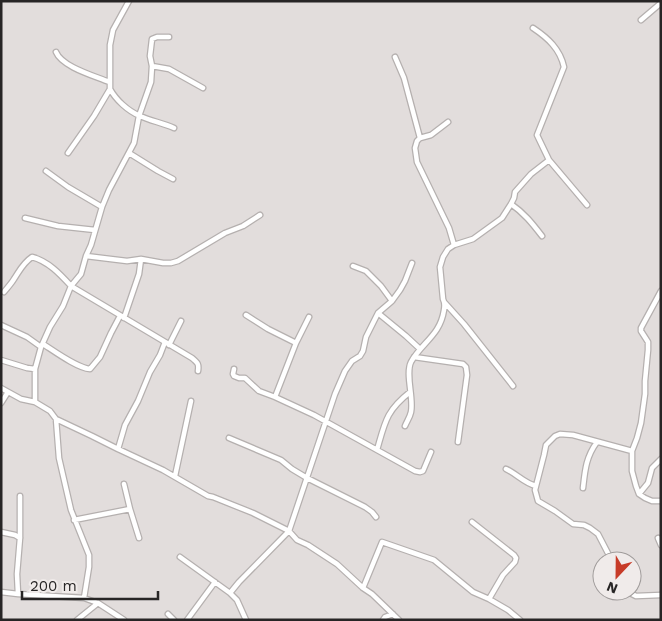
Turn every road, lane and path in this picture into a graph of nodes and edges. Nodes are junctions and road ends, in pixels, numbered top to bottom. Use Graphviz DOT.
graph roads {
  1 [pos="129,1"];
  2 [pos="661,3"];
  3 [pos="642,20"];
  4 [pos="533,28"];
  5 [pos="169,37"];
  6 [pos="56,52"];
  7 [pos="395,57"];
  8 [pos="152,66"];
  9 [pos="109,82"];
  10 [pos="203,88"];
  11 [pos="110,89"];
  12 [pos="139,116"];
  13 [pos="448,122"];
  14 [pos="174,128"];
  15 [pos="420,138"];
  16 [pos="68,153"];
  17 [pos="130,153"];
  18 [pos="549,160"];
  19 [pos="46,171"];
  20 [pos="173,179"];
  21 [pos="511,204"];
  22 [pos="587,205"];
  23 [pos="102,207"];
  24 [pos="260,215"];
  25 [pos="25,218"];
  26 [pos="95,230"];
  27 [pos="542,236"];
  28 [pos="454,245"];
  29 [pos="86,256"];
  30 [pos="141,259"];
  31 [pos="412,263"];
  32 [pos="353,266"];
  33 [pos="71,286"];
  34 [pos="661,291"];
  35 [pos="4,292"];
  36 [pos="392,301"];
  37 [pos="445,303"];
  38 [pos="378,313"];
  39 [pos="246,316"];
  40 [pos="122,317"];
  41 [pos="309,317"];
  42 [pos="181,321"];
  43 [pos="1,325"];
  44 [pos="167,343"];
  45 [pos="296,343"];
  46 [pos="42,346"];
  47 [pos="420,349"];
  48 [pos="414,357"];
  49 [pos="1,360"];
  50 [pos="35,369"];
  51 [pos="234,369"];
  52 [pos="198,371"];
  53 [pos="513,386"];
  54 [pos="1,388"];
  55 [pos="8,392"];
  56 [pos="410,392"];
  57 [pos="275,397"];
  58 [pos="191,401"];
  59 [pos="36,402"];
  60 [pos="1,403"];
  61 [pos="56,419"];
  62 [pos="325,422"];
  63 [pos="405,426"];
  64 [pos="229,438"];
  65 [pos="458,442"];
  66 [pos="597,442"];
  67 [pos="118,449"];
  68 [pos="377,450"];
  69 [pos="632,450"];
  70 [pos="431,452"];
  71 [pos="661,459"];
  72 [pos="506,469"];
  73 [pos="174,476"];
  74 [pos="307,478"];
  75 [pos="124,484"];
  76 [pos="536,486"];
  77 [pos="583,488"];
  78 [pos="639,494"];
  79 [pos="20,496"];
  80 [pos="661,501"];
  81 [pos="130,509"];
  82 [pos="376,517"];
  83 [pos="74,520"];
  84 [pos="472,522"];
  85 [pos="289,531"];
  86 [pos="1,532"];
  87 [pos="20,538"];
  88 [pos="139,538"];
  89 [pos="658,538"];
  90 [pos="661,545"];
  91 [pos="607,551"];
  92 [pos="180,557"];
  93 [pos="215,582"];
  94 [pos="363,588"];
  95 [pos="1,592"];
  96 [pos="230,593"];
  97 [pos="18,594"];
  98 [pos="661,595"];
  99 [pos="642,596"];
  100 [pos="84,598"];
  101 [pos="489,599"];
  102 [pos="98,603"];
  103 [pos="168,614"];
  104 [pos="393,614"];
  105 [pos="77,620"];
  106 [pos="124,620"];
  107 [pos="174,620"];
  108 [pos="187,620"];
  109 [pos="246,620"];
  110 [pos="383,620"];
  111 [pos="398,620"];
  112 [pos="520,620"];
  1 -- 9 [label="street"];
  2 -- 3 [label="street"];
  4 -- 18 [label="street"];
  5 -- 8 [label="street"];
  6 -- 9 [label="street"];
  7 -- 15 [label="street"];
  8 -- 10 [label="street"];
  8 -- 12 [label="street"];
  9 -- 11 [label="street"];
  11 -- 12 [label="street"];
  11 -- 16 [label="street"];
  12 -- 14 [label="street"];
  12 -- 17 [label="street"];
  13 -- 15 [label="street"];
  15 -- 28 [label="street"];
  17 -- 20 [label="street"];
  17 -- 23 [label="street"];
  18 -- 21 [label="street"];
  18 -- 22 [label="street"];
  19 -- 23 [label="street"];
  21 -- 27 [label="street"];
  21 -- 28 [label="street"];
  23 -- 26 [label="street"];
  24 -- 30 [label="street"];
  25 -- 26 [label="street"];
  26 -- 29 [label="street"];
  28 -- 37 [label="street"];
  29 -- 30 [label="street"];
  29 -- 33 [label="street"];
  30 -- 40 [label="street"];
  31 -- 36 [label="street"];
  32 -- 36 [label="street"];
  33 -- 35 [label="street"];
  33 -- 40 [label="street"];
  33 -- 46 [label="street"];
  34 -- 69 [label="street"];
  36 -- 38 [label="street"];
  37 -- 47 [label="street"];
  37 -- 53 [label="street"];
  38 -- 47 [label="street"];
  38 -- 62 [label="street"];
  39 -- 45 [label="street"];
  40 -- 44 [label="street"];
  40 -- 46 [label="street"];
  41 -- 45 [label="street"];
  42 -- 44 [label="street"];
  43 -- 46 [label="street"];
  44 -- 52 [label="street"];
  44 -- 67 [label="street"];
  45 -- 57 [label="street"];
  46 -- 50 [label="street"];
  47 -- 48 [label="street"];
  48 -- 56 [label="street"];
  48 -- 65 [label="street"];
  49 -- 50 [label="street"];
  50 -- 59 [label="street"];
  51 -- 57 [label="street"];
  54 -- 55 [label="street"];
  55 -- 59 [label="street"];
  55 -- 60 [label="street"];
  56 -- 63 [label="street"];
  56 -- 68 [label="street"];
  57 -- 62 [label="street"];
  58 -- 73 [label="street"];
  59 -- 61 [label="street"];
  61 -- 67 [label="street"];
  61 -- 83 [label="street"];
  62 -- 68 [label="street"];
  62 -- 74 [label="street"];
  64 -- 74 [label="street"];
  66 -- 69 [label="street"];
  66 -- 76 [label="street"];
  66 -- 77 [label="street"];
  67 -- 73 [label="street"];
  68 -- 70 [label="street"];
  69 -- 78 [label="street"];
  71 -- 78 [label="street"];
  72 -- 76 [label="street"];
  73 -- 85 [label="street"];
  74 -- 82 [label="street"];
  74 -- 85 [label="street"];
  75 -- 81 [label="street"];
  76 -- 91 [label="street"];
  78 -- 80 [label="street"];
  79 -- 87 [label="street"];
  81 -- 83 [label="street"];
  81 -- 88 [label="street"];
  83 -- 100 [label="street"];
  84 -- 101 [label="street"];
  85 -- 94 [label="street"];
  85 -- 96 [label="street"];
  86 -- 87 [label="street"];
  87 -- 97 [label="street"];
  89 -- 90 [label="street"];
  92 -- 93 [label="street"];
  93 -- 96 [label="street"];
  93 -- 108 [label="street"];
  94 -- 101 [label="street"];
  94 -- 104 [label="street"];
  95 -- 97 [label="street"];
  96 -- 109 [label="street"];
  97 -- 100 [label="street"];
  98 -- 99 [label="street"];
  100 -- 102 [label="street"];
  101 -- 112 [label="street"];
  102 -- 105 [label="street"];
  102 -- 106 [label="street"];
  103 -- 107 [label="street"];
  104 -- 110 [label="street"];
  104 -- 111 [label="street"];
}
